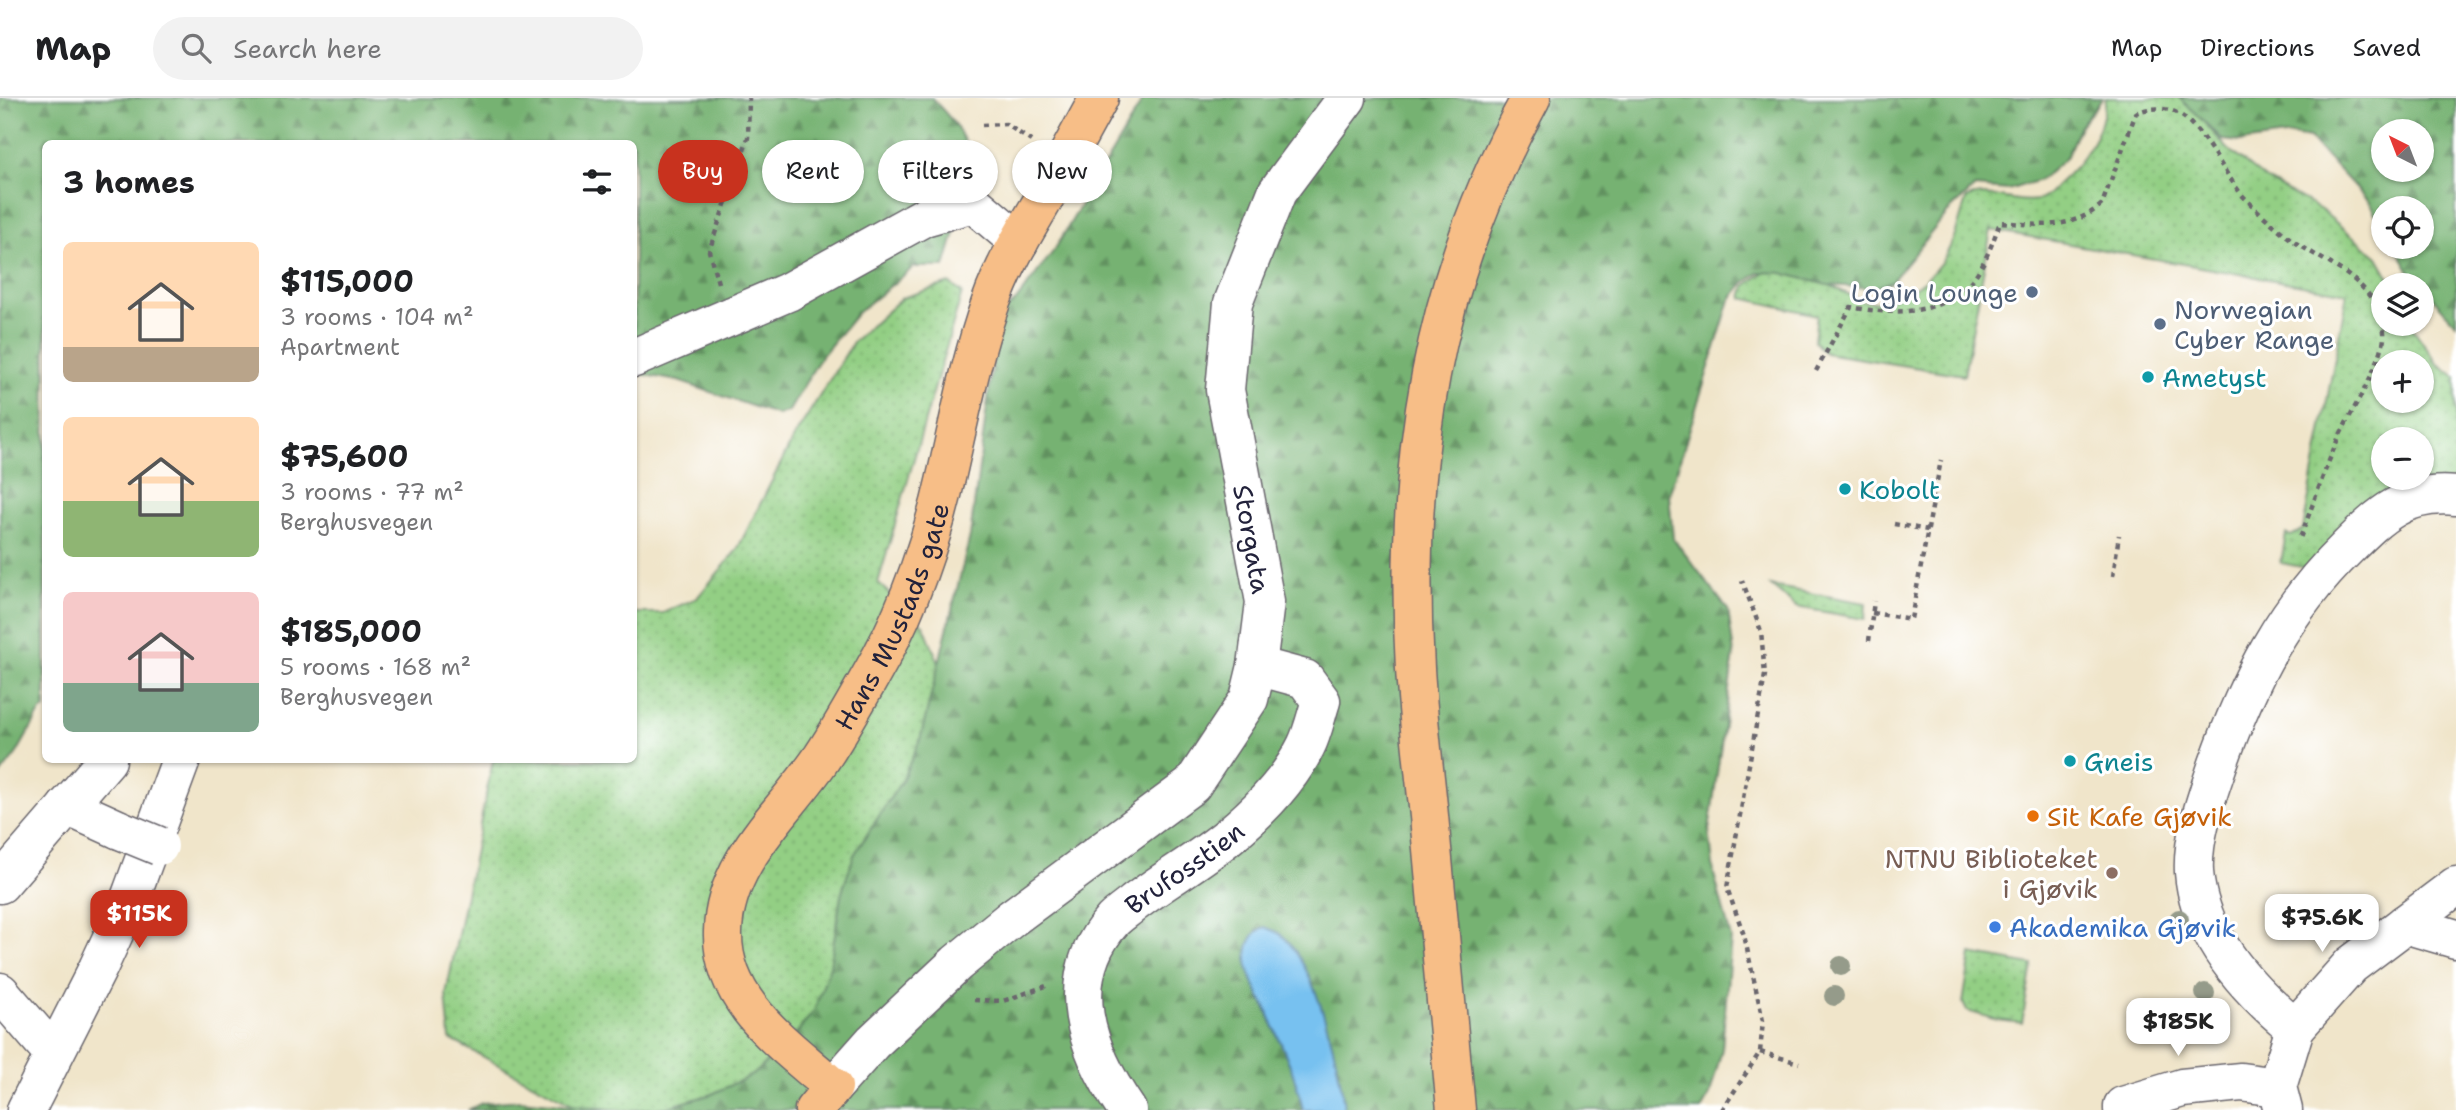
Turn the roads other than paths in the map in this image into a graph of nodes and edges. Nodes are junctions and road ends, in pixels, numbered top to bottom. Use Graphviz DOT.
graph roads {
  1 [pos="1099,98"];
  2 [pos="1347,98"];
  3 [pos="1531,98"];
  4 [pos="1019,242"];
  5 [pos="637,357"];
  6 [pos="2456,496"];
  7 [pos="1258,666"];
  8 [pos="104,763"];
  9 [pos="180,763"];
  10 [pos="67,806"];
  11 [pos="159,846"];
  12 [pos="0,884"];
  13 [pos="2456,886"];
  14 [pos="2405,924"];
  15 [pos="2456,939"];
  16 [pos="0,992"];
  17 [pos="2295,1028"];
  18 [pos="53,1053"];
  19 [pos="823,1098"];
  20 [pos="2280,1098"];
  21 [pos="26,1110"];
  22 [pos="1127,1110"];
  23 [pos="1456,1110"];
  24 [pos="2123,1110"];
  1 -- 4 [label="main road, Hans Mustads gate"];
  2 -- 7 [label="street, Storgata"];
  3 -- 23 [label="main road"];
  4 -- 5 [label="street"];
  4 -- 19 [label="main road, Hans Mustads gate"];
  6 -- 17 [label="street"];
  7 -- 19 [label="street, Storgata"];
  7 -- 22 [label="street, Brufosstien"];
  8 -- 10 [label="street"];
  9 -- 18 [label="street"];
  10 -- 11 [label="street, bridge"];
  10 -- 12 [label="street"];
  13 -- 14 [label="street"];
  14 -- 15 [label="street"];
  14 -- 17 [label="street"];
  16 -- 18 [label="street"];
  17 -- 20 [label="street"];
  18 -- 21 [label="street"];
  20 -- 24 [label="street"];
}
